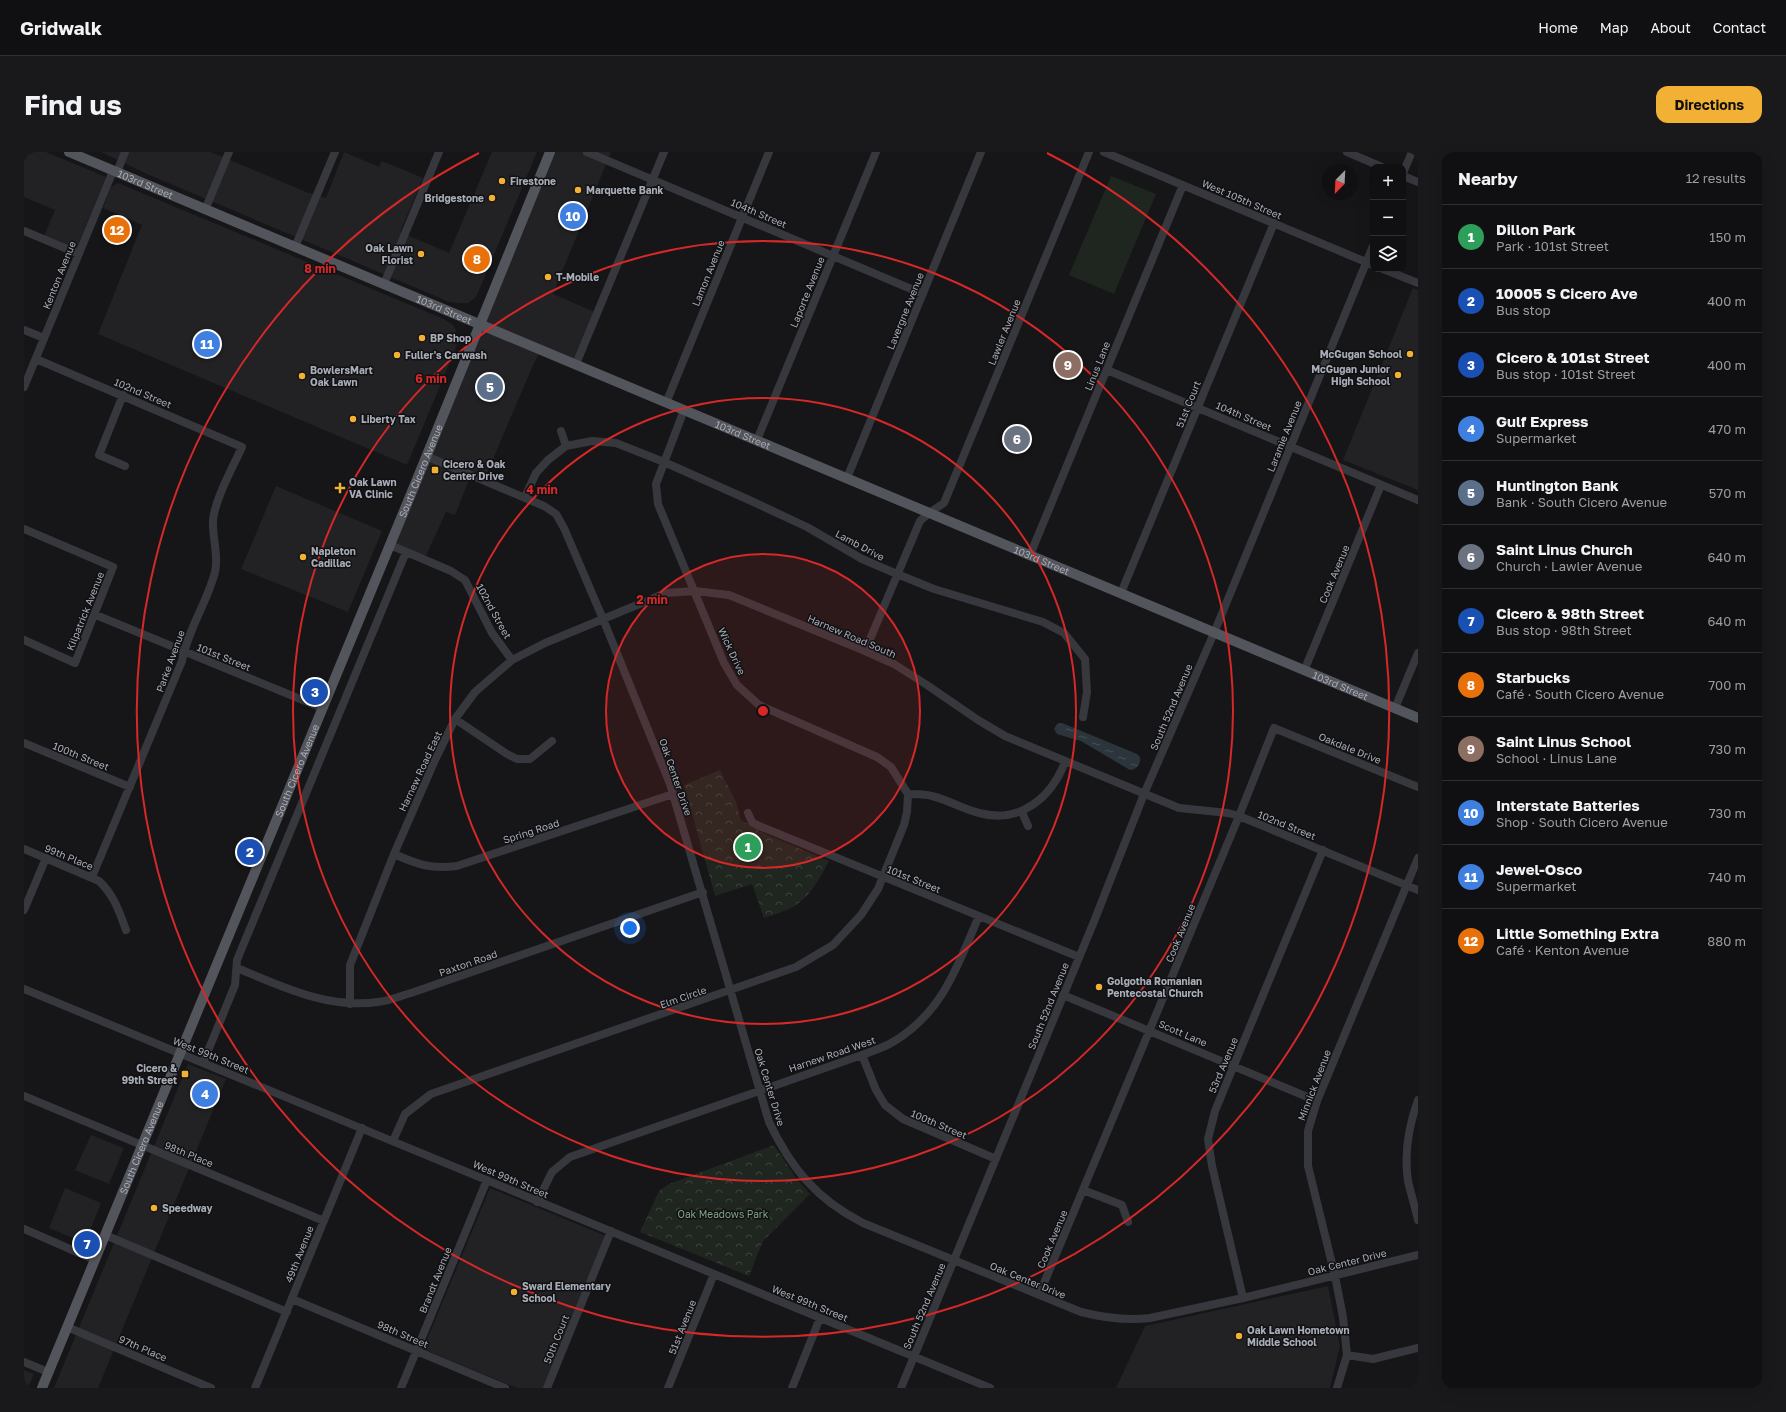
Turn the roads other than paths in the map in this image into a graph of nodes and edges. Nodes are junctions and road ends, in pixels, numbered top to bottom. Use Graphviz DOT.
graph roads {
  1 [pos="69,152"];
  2 [pos="125,152"];
  3 [pos="229,152"];
  4 [pos="335,152"];
  5 [pos="439,152"];
  6 [pos="550,152"];
  7 [pos="587,152"];
  8 [pos="664,152"];
  9 [pos="769,152"];
  10 [pos="876,152"];
  11 [pos="981,152"];
  12 [pos="1089,152"];
  13 [pos="1104,152"];
  14 [pos="1347,152"];
  15 [pos="1412,152"];
  16 [pos="1375,164"];
  17 [pos="1406,167"];
  18 [pos="115,171"];
  19 [pos="1406,176"];
  20 [pos="653,180"];
  21 [pos="1418,182"];
  22 [pos="1183,185"];
  23 [pos="205,210"];
  24 [pos="742,217"];
  25 [pos="1274,223"];
  26 [pos="24,231"];
  27 [pos="295,247"];
  28 [pos="79,254"];
  29 [pos="833,256"];
  30 [pos="1370,263"];
  31 [pos="1390,272"];
  32 [pos="384,284"];
  33 [pos="1418,284"];
  34 [pos="923,294"];
  35 [pos="480,324"];
  36 [pos="24,330"];
  37 [pos="44,338"];
  38 [pos="36,359"];
  39 [pos="576,364"];
  40 [pos="1107,370"];
  41 [pos="24,387"];
  42 [pos="123,395"];
  43 [pos="666,403"];
  44 [pos="1198,408"];
  45 [pos="684,410"];
  46 [pos="561,431"];
  47 [pos="757,440"];
  48 [pos="566,446"];
  49 [pos="242,447"];
  50 [pos="1290,447"];
  51 [pos="426,456"];
  52 [pos="664,462"];
  53 [pos="126,466"];
  54 [pos="847,478"];
  55 [pos="1381,485"];
  56 [pos="524,497"];
  57 [pos="1418,500"];
  58 [pos="928,513"];
  59 [pos="24,529"];
  60 [pos="390,545"];
  61 [pos="406,552"];
  62 [pos="1030,555"];
  63 [pos="897,574"];
  64 [pos="695,591"];
  65 [pos="1121,593"];
  66 [pos="96,615"];
  67 [pos="603,619"];
  68 [pos="1214,633"];
  69 [pos="24,640"];
  70 [pos="184,651"];
  71 [pos="865,651"];
  72 [pos="1418,653"];
  73 [pos="512,660"];
  74 [pos="1304,671"];
  75 [pos="322,708"];
  76 [pos="1395,708"];
  77 [pos="1083,717"];
  78 [pos="1418,718"];
  79 [pos="455,719"];
  80 [pos="1274,728"];
  81 [pos="552,741"];
  82 [pos="24,744"];
  83 [pos="1065,762"];
  84 [pos="130,787"];
  85 [pos="1418,787"];
  86 [pos="673,794"];
  87 [pos="908,794"];
  88 [pos="1144,794"];
  89 [pos="1022,812"];
  90 [pos="748,813"];
  91 [pos="1239,816"];
  92 [pos="1028,826"];
  93 [pos="24,849"];
  94 [pos="1323,850"];
  95 [pos="394,854"];
  96 [pos="46,858"];
  97 [pos="1418,858"];
  98 [pos="92,877"];
  99 [pos="883,877"];
  100 [pos="1407,885"];
  101 [pos="1418,890"];
  102 [pos="703,892"];
  103 [pos="24,910"];
  104 [pos="979,916"];
  105 [pos="126,930"];
  106 [pos="1078,958"];
  107 [pos="237,968"];
  108 [pos="24,989"];
  109 [pos="731,991"];
  110 [pos="1063,995"];
  111 [pos="350,1004"];
  112 [pos="1150,1030"];
  113 [pos="180,1053"];
  114 [pos="862,1055"];
  115 [pos="203,1062"];
  116 [pos="1233,1066"];
  117 [pos="760,1089"];
  118 [pos="24,1096"];
  119 [pos="1418,1100"];
  120 [pos="1317,1101"];
  121 [pos="362,1128"];
  122 [pos="393,1141"];
  123 [pos="142,1145"];
  124 [pos="996,1159"];
  125 [pos="487,1180"];
  126 [pos="1082,1190"];
  127 [pos="537,1202"];
  128 [pos="324,1220"];
  129 [pos="1418,1220"];
  130 [pos="1128,1222"];
  131 [pos="24,1230"];
  132 [pos="611,1231"];
  133 [pos="105,1235"];
  134 [pos="1418,1255"];
  135 [pos="95,1260"];
  136 [pos="954,1261"];
  137 [pos="714,1274"];
  138 [pos="1335,1276"];
  139 [pos="1039,1295"];
  140 [pos="1242,1298"];
  141 [pos="292,1299"];
  142 [pos="287,1312"];
  143 [pos="820,1318"];
  144 [pos="67,1327"];
  145 [pos="1418,1348"];
  146 [pos="417,1351"];
  147 [pos="1347,1355"];
  148 [pos="914,1357"];
  149 [pos="24,1362"];
  150 [pos="48,1372"];
  151 [pos="42,1388"];
  152 [pos="211,1388"];
  153 [pos="255,1388"];
  154 [pos="401,1388"];
  155 [pos="505,1388"];
  156 [pos="547,1388"];
  157 [pos="668,1388"];
  158 [pos="792,1388"];
  159 [pos="901,1388"];
  160 [pos="990,1388"];
  161 [pos="1337,1388"];
  1 -- 18 [label="main road, 103rd Street"];
  2 -- 18 [label="street, Kenton Avenue"];
  3 -- 23 [label="street"];
  4 -- 27 [label="street"];
  5 -- 32 [label="street"];
  6 -- 35 [label="main road, South Cicero Avenue"];
  7 -- 20 [label="street, 104th Street"];
  8 -- 20 [label="street"];
  9 -- 24 [label="street, Lamon Avenue"];
  10 -- 29 [label="street, Laporte Avenue"];
  11 -- 34 [label="street, Lavergne Avenue"];
  12 -- 58 [label="street, Lawler Avenue"];
  13 -- 22 [label="street, West 105th Street"];
  14 -- 16 [label="street"];
  15 -- 17 [label="street"];
  18 -- 23 [label="main road, 103rd Street"];
  18 -- 28 [label="street, Kenton Avenue"];
  19 -- 21 [label="street"];
  20 -- 24 [label="street, 104th Street"];
  20 -- 39 [label="street"];
  22 -- 25 [label="street, West 105th Street"];
  22 -- 40 [label="street, Linus Lane"];
  23 -- 27 [label="main road, 103rd Street"];
  24 -- 29 [label="street, 104th Street"];
  24 -- 43 [label="street, Lamon Avenue"];
  25 -- 30 [label="street, West 105th Street"];
  25 -- 44 [label="street, 51st Court"];
  26 -- 28 [label="street"];
  27 -- 32 [label="main road, 103rd Street"];
  28 -- 37 [label="street, Kenton Avenue"];
  29 -- 34 [label="street, 104th Street"];
  29 -- 47 [label="street, Laporte Avenue"];
  30 -- 50 [label="street, Laramie Avenue"];
  31 -- 33 [label="street"];
  32 -- 35 [label="main road, 103rd Street"];
  34 -- 54 [label="street, Lavergne Avenue"];
  35 -- 39 [label="main road, 103rd Street"];
  35 -- 51 [label="main road, South Cicero Avenue"];
  36 -- 37 [label="street"];
  37 -- 38 [label="street, Kenton Avenue"];
  38 -- 41 [label="street, Kenton Avenue"];
  38 -- 42 [label="street, 102nd Street"];
  39 -- 43 [label="main road, 103rd Street"];
  40 -- 44 [label="street, 104th Street"];
  40 -- 62 [label="street, Linus Lane"];
  42 -- 49 [label="street, 102nd Street"];
  42 -- 53 [label="street"];
  43 -- 45 [label="main road, 103rd Street"];
  44 -- 50 [label="street, 104th Street"];
  44 -- 65 [label="street, 51st Court"];
  45 -- 47 [label="main road, 103rd Street"];
  45 -- 52 [label="street, Wick Drive"];
  46 -- 48 [label="street"];
  47 -- 54 [label="main road, 103rd Street"];
  48 -- 52 [label="street, Lamb Drive"];
  48 -- 56 [label="street, Lamb Drive"];
  49 -- 70 [label="street, Parke Avenue"];
  50 -- 55 [label="street, 104th Street"];
  50 -- 68 [label="street, Laramie Avenue"];
  51 -- 56 [label="street, Oak Center Drive"];
  51 -- 60 [label="main road, South Cicero Avenue"];
  52 -- 63 [label="street, Lamb Drive"];
  52 -- 64 [label="street, Wick Drive"];
  54 -- 58 [label="main road, 103rd Street"];
  55 -- 57 [label="street, 104th Street"];
  55 -- 74 [label="street, Cook Avenue"];
  56 -- 67 [label="street, Oak Center Drive"];
  58 -- 62 [label="main road, 103rd Street"];
  58 -- 63 [label="street"];
  59 -- 66 [label="street, Kilpatrick Avenue"];
  60 -- 61 [label="street, 102nd Street"];
  60 -- 75 [label="main road, South Cicero Avenue"];
  61 -- 73 [label="street, 102nd Street"];
  61 -- 107 [label="street, South Cicero Avenue"];
  62 -- 65 [label="main road, 103rd Street"];
  63 -- 71 [label="street"];
  63 -- 77 [label="street, Lamb Drive"];
  64 -- 67 [label="street, Harnew Road South"];
  64 -- 71 [label="street, Harnew Road South"];
  64 -- 87 [label="street, Wick Drive"];
  65 -- 68 [label="main road, 103rd Street"];
  66 -- 69 [label="street, Kilpatrick Avenue"];
  66 -- 70 [label="street, 101st Street"];
  67 -- 73 [label="street, Harnew Road East"];
  67 -- 86 [label="street, Oak Center Drive"];
  68 -- 74 [label="main road, 103rd Street"];
  68 -- 88 [label="street, South 52nd Avenue"];
  70 -- 75 [label="street, 101st Street"];
  70 -- 84 [label="street, Parke Avenue"];
  71 -- 83 [label="street, Harnew Road South"];
  72 -- 76 [label="street"];
  73 -- 79 [label="street, Harnew Road East"];
  74 -- 76 [label="main road, 103rd Street"];
  75 -- 113 [label="main road, South Cicero Avenue"];
  76 -- 78 [label="main road, 103rd Street"];
  79 -- 81 [label="street"];
  79 -- 95 [label="street, Harnew Road East"];
  80 -- 85 [label="street, Oakdale Drive"];
  80 -- 91 [label="street, Cook Avenue"];
  82 -- 84 [label="street, 100th Street"];
  83 -- 88 [label="street, Harnew Road South"];
  83 -- 89 [label="street"];
  84 -- 98 [label="street, Parke Avenue"];
  86 -- 95 [label="street, Spring Road"];
  86 -- 102 [label="street, Oak Center Drive"];
  87 -- 89 [label="street"];
  87 -- 99 [label="street, Elm Circle"];
  88 -- 91 [label="street, 102nd Street"];
  88 -- 106 [label="street, South 52nd Avenue"];
  89 -- 92 [label="street"];
  90 -- 99 [label="street, 101st Street"];
  91 -- 94 [label="street, 102nd Street"];
  91 -- 112 [label="street, Cook Avenue"];
  93 -- 96 [label="street, 99th Place"];
  94 -- 100 [label="street, 102nd Street"];
  94 -- 116 [label="street, 53rd Avenue"];
  95 -- 111 [label="street, Harnew Road East"];
  96 -- 98 [label="street, 99th Place"];
  96 -- 103 [label="street"];
  97 -- 100 [label="street, Minnick Avenue"];
  98 -- 105 [label="street, 99th Place"];
  99 -- 104 [label="street, 101st Street"];
  99 -- 109 [label="street, Elm Circle"];
  100 -- 101 [label="street, 102nd Street"];
  100 -- 120 [label="street, Minnick Avenue"];
  102 -- 109 [label="street, Oak Center Drive"];
  102 -- 111 [label="street, Paxton Road"];
  104 -- 106 [label="street, 101st Street"];
  104 -- 114 [label="street, Harnew Road West"];
  106 -- 110 [label="street, South 52nd Avenue"];
  107 -- 111 [label="street, Paxton Road"];
  107 -- 115 [label="street, South Cicero Avenue"];
  108 -- 113 [label="street, West 99th Street"];
  109 -- 117 [label="street, Oak Center Drive"];
  109 -- 122 [label="street, Elm Circle"];
  110 -- 112 [label="street, Scott Lane"];
  110 -- 124 [label="street, South 52nd Avenue"];
  112 -- 116 [label="street, Scott Lane"];
  112 -- 126 [label="street, Cook Avenue"];
  113 -- 115 [label="street, West 99th Street"];
  113 -- 123 [label="main road, South Cicero Avenue"];
  114 -- 117 [label="street, Harnew Road West"];
  114 -- 124 [label="street, 100th Street"];
  115 -- 121 [label="street, West 99th Street"];
  116 -- 120 [label="street, Scott Lane"];
  116 -- 140 [label="street, 53rd Avenue"];
  117 -- 127 [label="street, Harnew Road West"];
  117 -- 136 [label="street, Oak Center Drive"];
  118 -- 123 [label="street, 98th Place"];
  119 -- 129 [label="street"];
  120 -- 138 [label="street, Minnick Avenue"];
  121 -- 122 [label="street, West 99th Street"];
  121 -- 128 [label="street, 49th Avenue"];
  122 -- 125 [label="street, West 99th Street"];
  123 -- 128 [label="street, 98th Place"];
  123 -- 133 [label="main road, South Cicero Avenue"];
  124 -- 136 [label="street, South 52nd Avenue"];
  125 -- 127 [label="street, West 99th Street"];
  125 -- 146 [label="street, Brandt Avenue"];
  126 -- 130 [label="street"];
  126 -- 139 [label="street, Cook Avenue"];
  127 -- 132 [label="street, West 99th Street"];
  128 -- 141 [label="street, 49th Avenue"];
  131 -- 135 [label="street"];
  132 -- 137 [label="street, West 99th Street"];
  132 -- 156 [label="street, 50th Court"];
  133 -- 135 [label="main road, South Cicero Avenue"];
  133 -- 142 [label="street"];
  134 -- 138 [label="street, Oak Center Drive"];
  135 -- 144 [label="main road, South Cicero Avenue"];
  136 -- 139 [label="street, Oak Center Drive"];
  136 -- 148 [label="street, South 52nd Avenue"];
  137 -- 143 [label="street, West 99th Street"];
  137 -- 157 [label="street, 51st Avenue"];
  138 -- 140 [label="street, Oak Center Drive"];
  138 -- 147 [label="street, Minnick Avenue"];
  139 -- 140 [label="street, Oak Center Drive"];
  141 -- 142 [label="street, 49th Avenue"];
  141 -- 146 [label="street, 98th Street"];
  142 -- 153 [label="street, 49th Avenue"];
  143 -- 148 [label="street, West 99th Street"];
  143 -- 158 [label="street"];
  144 -- 150 [label="main road, South Cicero Avenue"];
  144 -- 152 [label="street, 97th Place"];
  145 -- 147 [label="street"];
  146 -- 154 [label="street, Brandt Avenue"];
  146 -- 155 [label="street, 98th Street"];
  147 -- 161 [label="street"];
  148 -- 159 [label="street, South 52nd Avenue"];
  148 -- 160 [label="street, West 99th Street"];
  149 -- 150 [label="street"];
  150 -- 151 [label="main road, South Cicero Avenue"];
}
